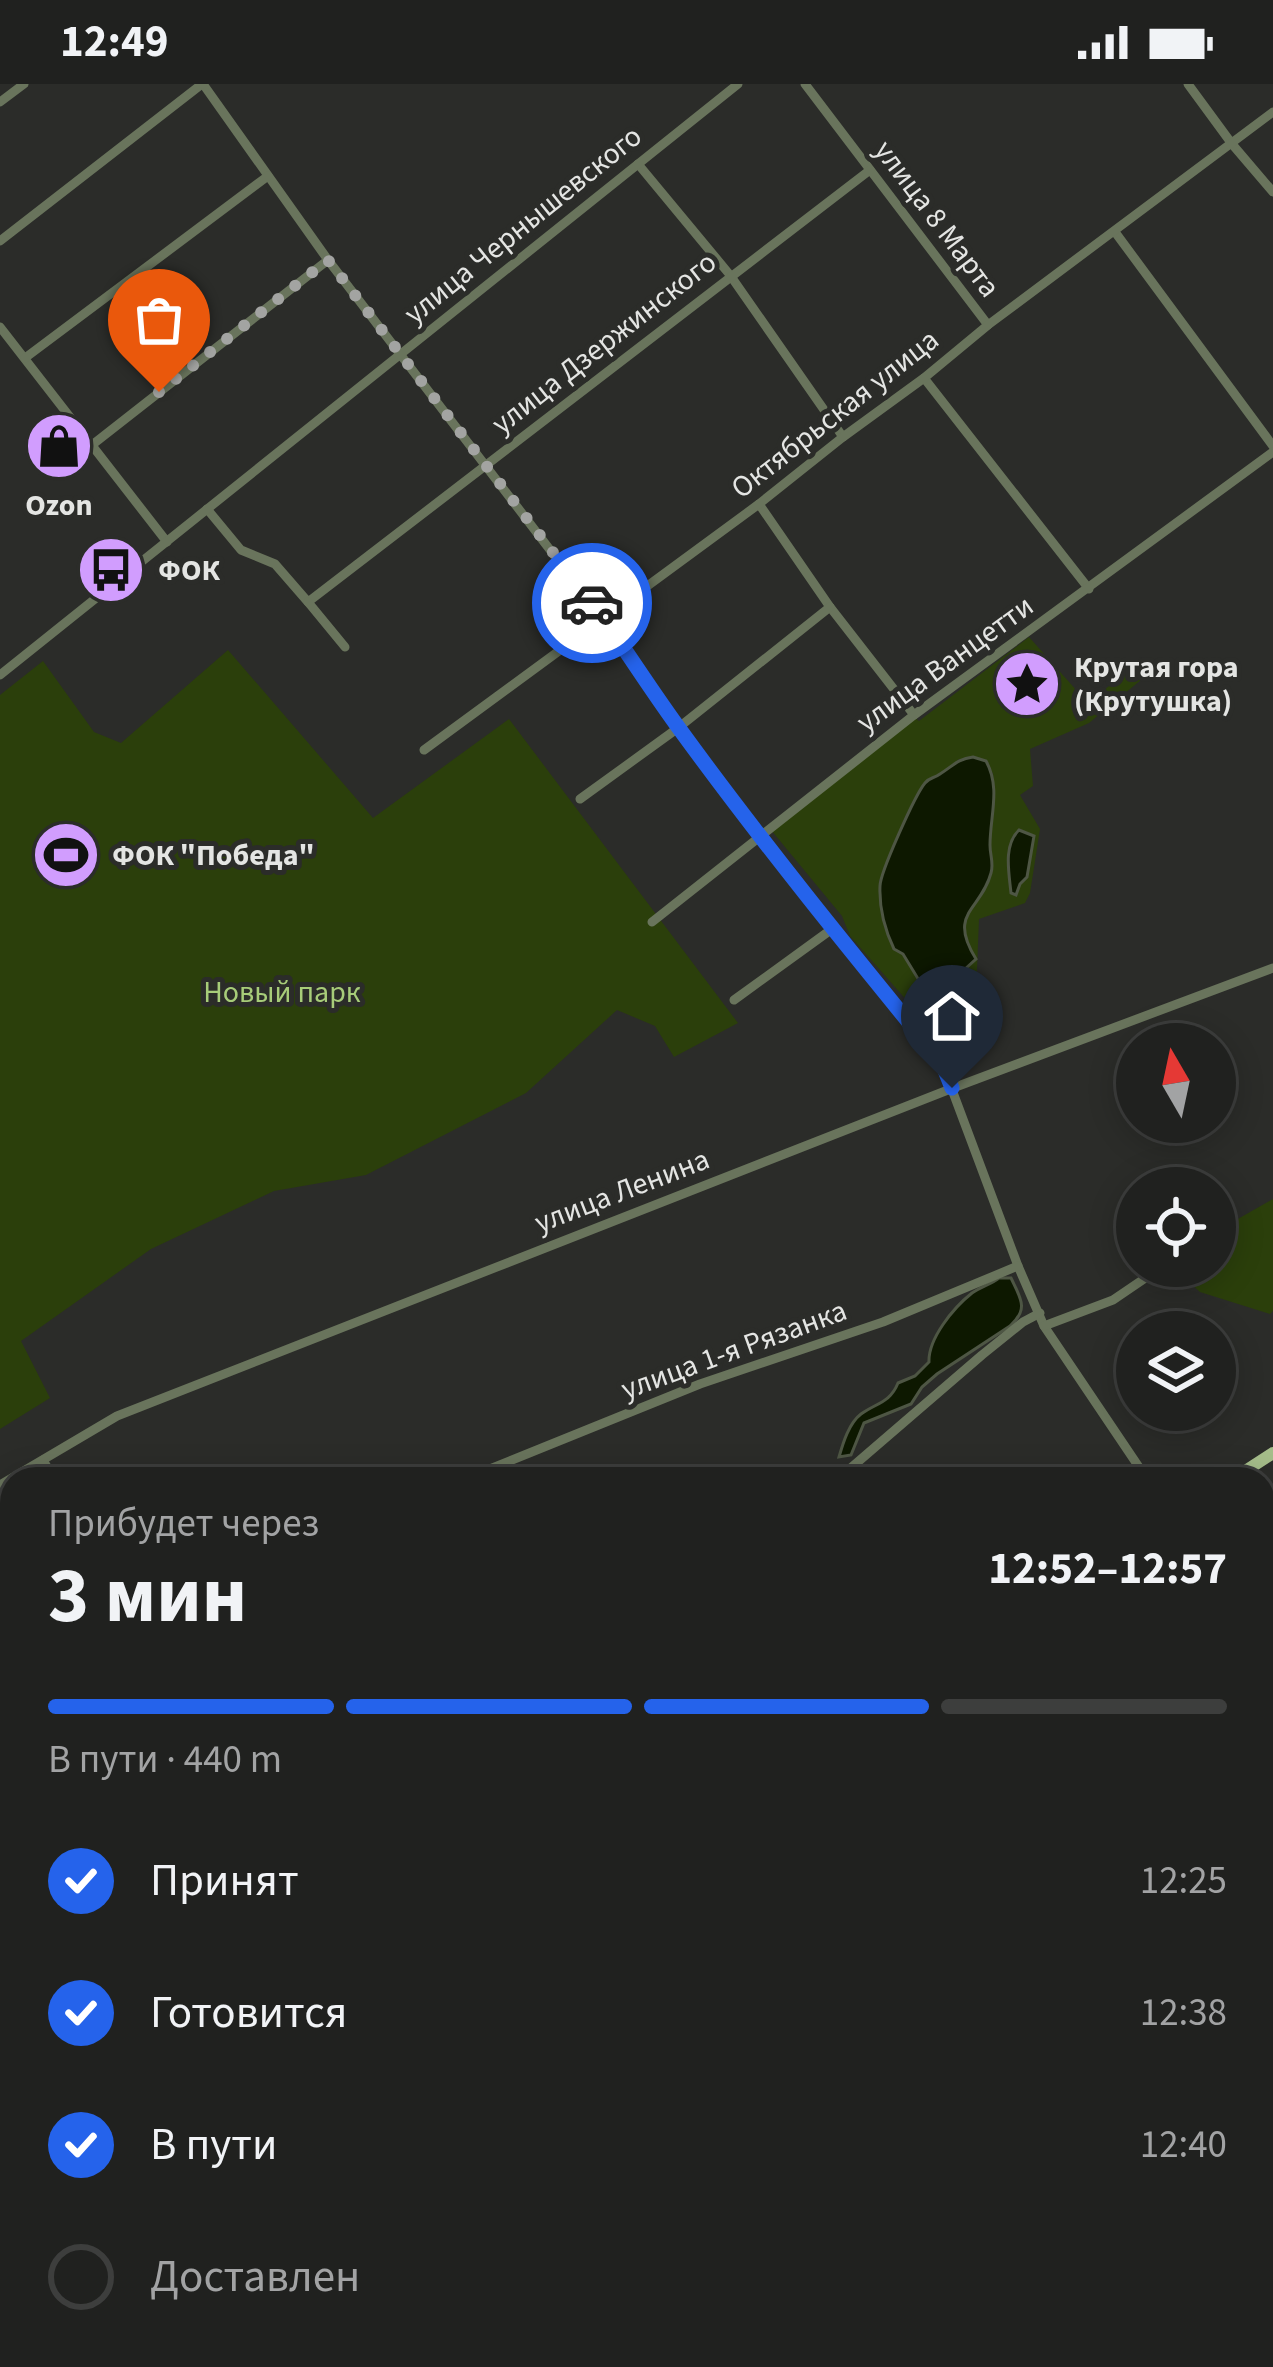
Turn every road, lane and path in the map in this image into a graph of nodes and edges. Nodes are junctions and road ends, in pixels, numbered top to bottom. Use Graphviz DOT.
graph roads {
  1 [pos="24,84"];
  2 [pos="203,84"];
  3 [pos="738,84"];
  4 [pos="805,84"];
  5 [pos="1189,84"];
  6 [pos="0,102"];
  7 [pos="1273,112"];
  8 [pos="1232,144"];
  9 [pos="638,164"];
  10 [pos="870,170"];
  11 [pos="268,176"];
  12 [pos="1273,192"];
  13 [pos="1114,232"];
  14 [pos="0,241"];
  15 [pos="328,260"];
  16 [pos="730,275"];
  17 [pos="988,325"];
  18 [pos="0,327"];
  19 [pos="400,353"];
  20 [pos="26,358"];
  21 [pos="924,378"];
  22 [pos="842,437"];
  23 [pos="92,445"];
  24 [pos="1273,449"];
  25 [pos="487,465"];
  26 [pos="759,504"];
  27 [pos="208,509"];
  28 [pos="166,542"];
  29 [pos="1089,589"];
  30 [pos="308,602"];
  31 [pos="830,607"];
  32 [pos="603,619"];
  33 [pos="345,647"];
  34 [pos="0,674"];
  35 [pos="914,715"];
  36 [pos="678,728"];
  37 [pos="424,750"];
  38 [pos="580,799"];
  39 [pos="759,835"];
  40 [pos="652,922"];
  41 [pos="832,929"];
  42 [pos="1273,968"];
  43 [pos="734,1000"];
  44 [pos="952,1088"];
  45 [pos="1018,1266"];
  46 [pos="1132,1287"];
  47 [pos="1040,1313"];
  48 [pos="1044,1326"];
  49 [pos="43,1460"];
  50 [pos="31,1467"];
  51 [pos="47,1467"];
  52 [pos="495,1467"];
  53 [pos="852,1467"];
  54 [pos="1139,1467"];
  1 -- 6 [label="street"];
  2 -- 11 [label="street"];
  2 -- 14 [label="street"];
  3 -- 9 [label="street, улица Чернышевского"];
  4 -- 10 [label="street, улица 8 Марта"];
  5 -- 8 [label="street"];
  7 -- 8 [label="street, Октябрьская улица"];
  8 -- 12 [label="street"];
  8 -- 13 [label="street, Октябрьская улица"];
  9 -- 16 [label="street"];
  9 -- 19 [label="street, улица Чернышевского"];
  10 -- 16 [label="street, улица Дзержинского"];
  10 -- 17 [label="street, улица 8 Марта"];
  11 -- 15 [label="street"];
  11 -- 20 [label="street"];
  13 -- 17 [label="street, Октябрьская улица"];
  13 -- 24 [label="street"];
  15 -- 19 [label="street"];
  15 -- 23 [label="street"];
  16 -- 22 [label="street"];
  16 -- 25 [label="street, улица Дзержинского"];
  17 -- 21 [label="street, Октябрьская улица"];
  18 -- 20 [label="street"];
  19 -- 25 [label="street"];
  19 -- 27 [label="street, улица Чернышевского"];
  20 -- 23 [label="street"];
  21 -- 22 [label="street, Октябрьская улица"];
  21 -- 29 [label="street"];
  22 -- 26 [label="street, Октябрьская улица"];
  23 -- 28 [label="street"];
  24 -- 29 [label="street, улица Ванцетти"];
  25 -- 30 [label="street, улица Дзержинского"];
  25 -- 32 [label="street"];
  26 -- 31 [label="street"];
  26 -- 32 [label="street, Октябрьская улица"];
  27 -- 28 [label="street, улица Чернышевского"];
  27 -- 30 [label="street"];
  28 -- 34 [label="street, улица Чернышевского"];
  29 -- 35 [label="street, улица Ванцетти"];
  30 -- 33 [label="street"];
  31 -- 35 [label="street"];
  31 -- 36 [label="street"];
  32 -- 36 [label="street"];
  32 -- 37 [label="street, Октябрьская улица"];
  35 -- 39 [label="street, улица Ванцетти"];
  36 -- 38 [label="street"];
  36 -- 39 [label="street"];
  39 -- 40 [label="street, улица Ванцетти"];
  39 -- 41 [label="street"];
  41 -- 43 [label="street"];
  41 -- 44 [label="street"];
  42 -- 44 [label="street, улица Ленина"];
  44 -- 45 [label="street"];
  44 -- 49 [label="street, улица Ленина"];
  45 -- 47 [label="street"];
  45 -- 52 [label="street, улица 1-я Рязанка"];
  46 -- 48 [label="street"];
  47 -- 48 [label="street"];
  47 -- 53 [label="street"];
  48 -- 54 [label="street"];
  49 -- 50 [label="street, улица Ленина"];
  49 -- 51 [label="street"];
}
